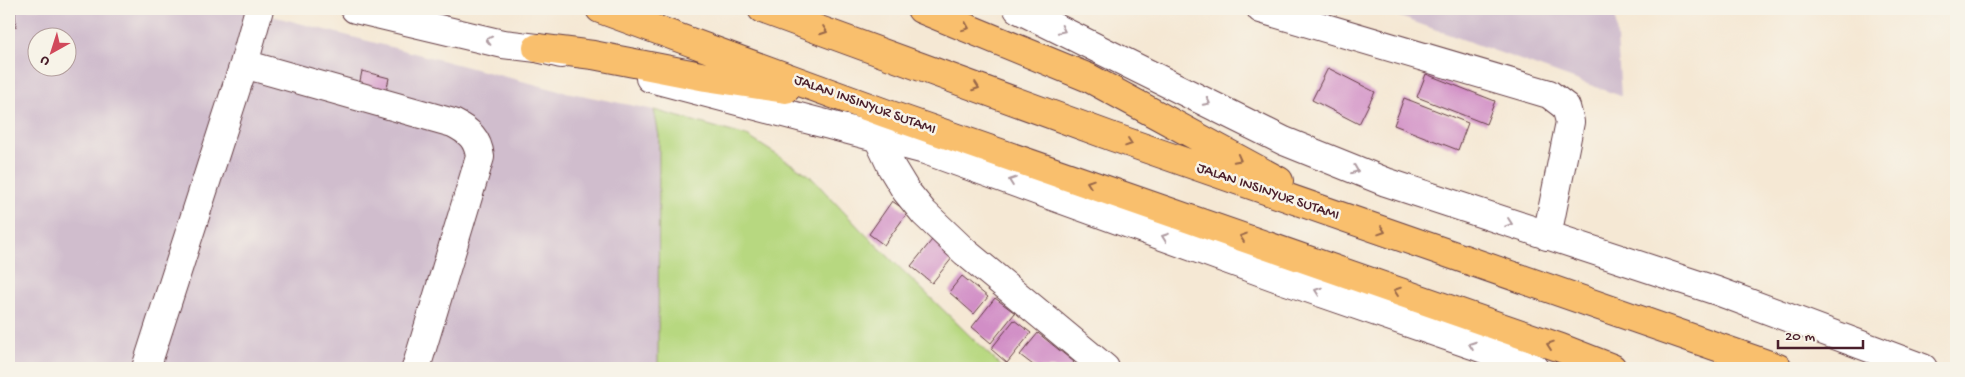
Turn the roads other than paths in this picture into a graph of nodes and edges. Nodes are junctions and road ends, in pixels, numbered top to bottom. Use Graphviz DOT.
graph roads {
  1 [pos="259,9"];
  2 [pos="355,9"];
  3 [pos="600,9"];
  4 [pos="762,9"];
  5 [pos="921,9"];
  6 [pos="1018,9"];
  7 [pos="1260,9"];
  8 [pos="537,48"];
  9 [pos="244,64"];
  10 [pos="844,98"];
  11 [pos="882,126"];
  12 [pos="1356,222"];
  13 [pos="1547,236"];
  14 [pos="146,368"];
  15 [pos="416,368"];
  16 [pos="1105,368"];
  17 [pos="1534,368"];
  18 [pos="1612,368"];
  19 [pos="1778,368"];
  20 [pos="1923,368"];
  1 -- 9 [label="street"];
  8 -- 2 [label="street, one-way"];
  3 -- 10 [label="highway, JALAN INSINYUR SUTAMI"];
  4 -- 12 [label="highway, JALAN INSINYUR SUTAMI, one-way"];
  5 -- 12 [label="highway, one-way"];
  6 -- 13 [label="street, one-way"];
  7 -- 13 [label="street"];
  8 -- 10 [label="highway"];
  8 -- 11 [label="street"];
  9 -- 14 [label="street"];
  9 -- 15 [label="street"];
  10 -- 11 [label="highway, JALAN INSINYUR SUTAMI"];
  11 -- 16 [label="street"];
  17 -- 11 [label="street, one-way"];
  18 -- 11 [label="highway, JALAN INSINYUR SUTAMI, one-way"];
  12 -- 19 [label="highway, JALAN INSINYUR SUTAMI, one-way"];
  13 -- 20 [label="street"];
}
